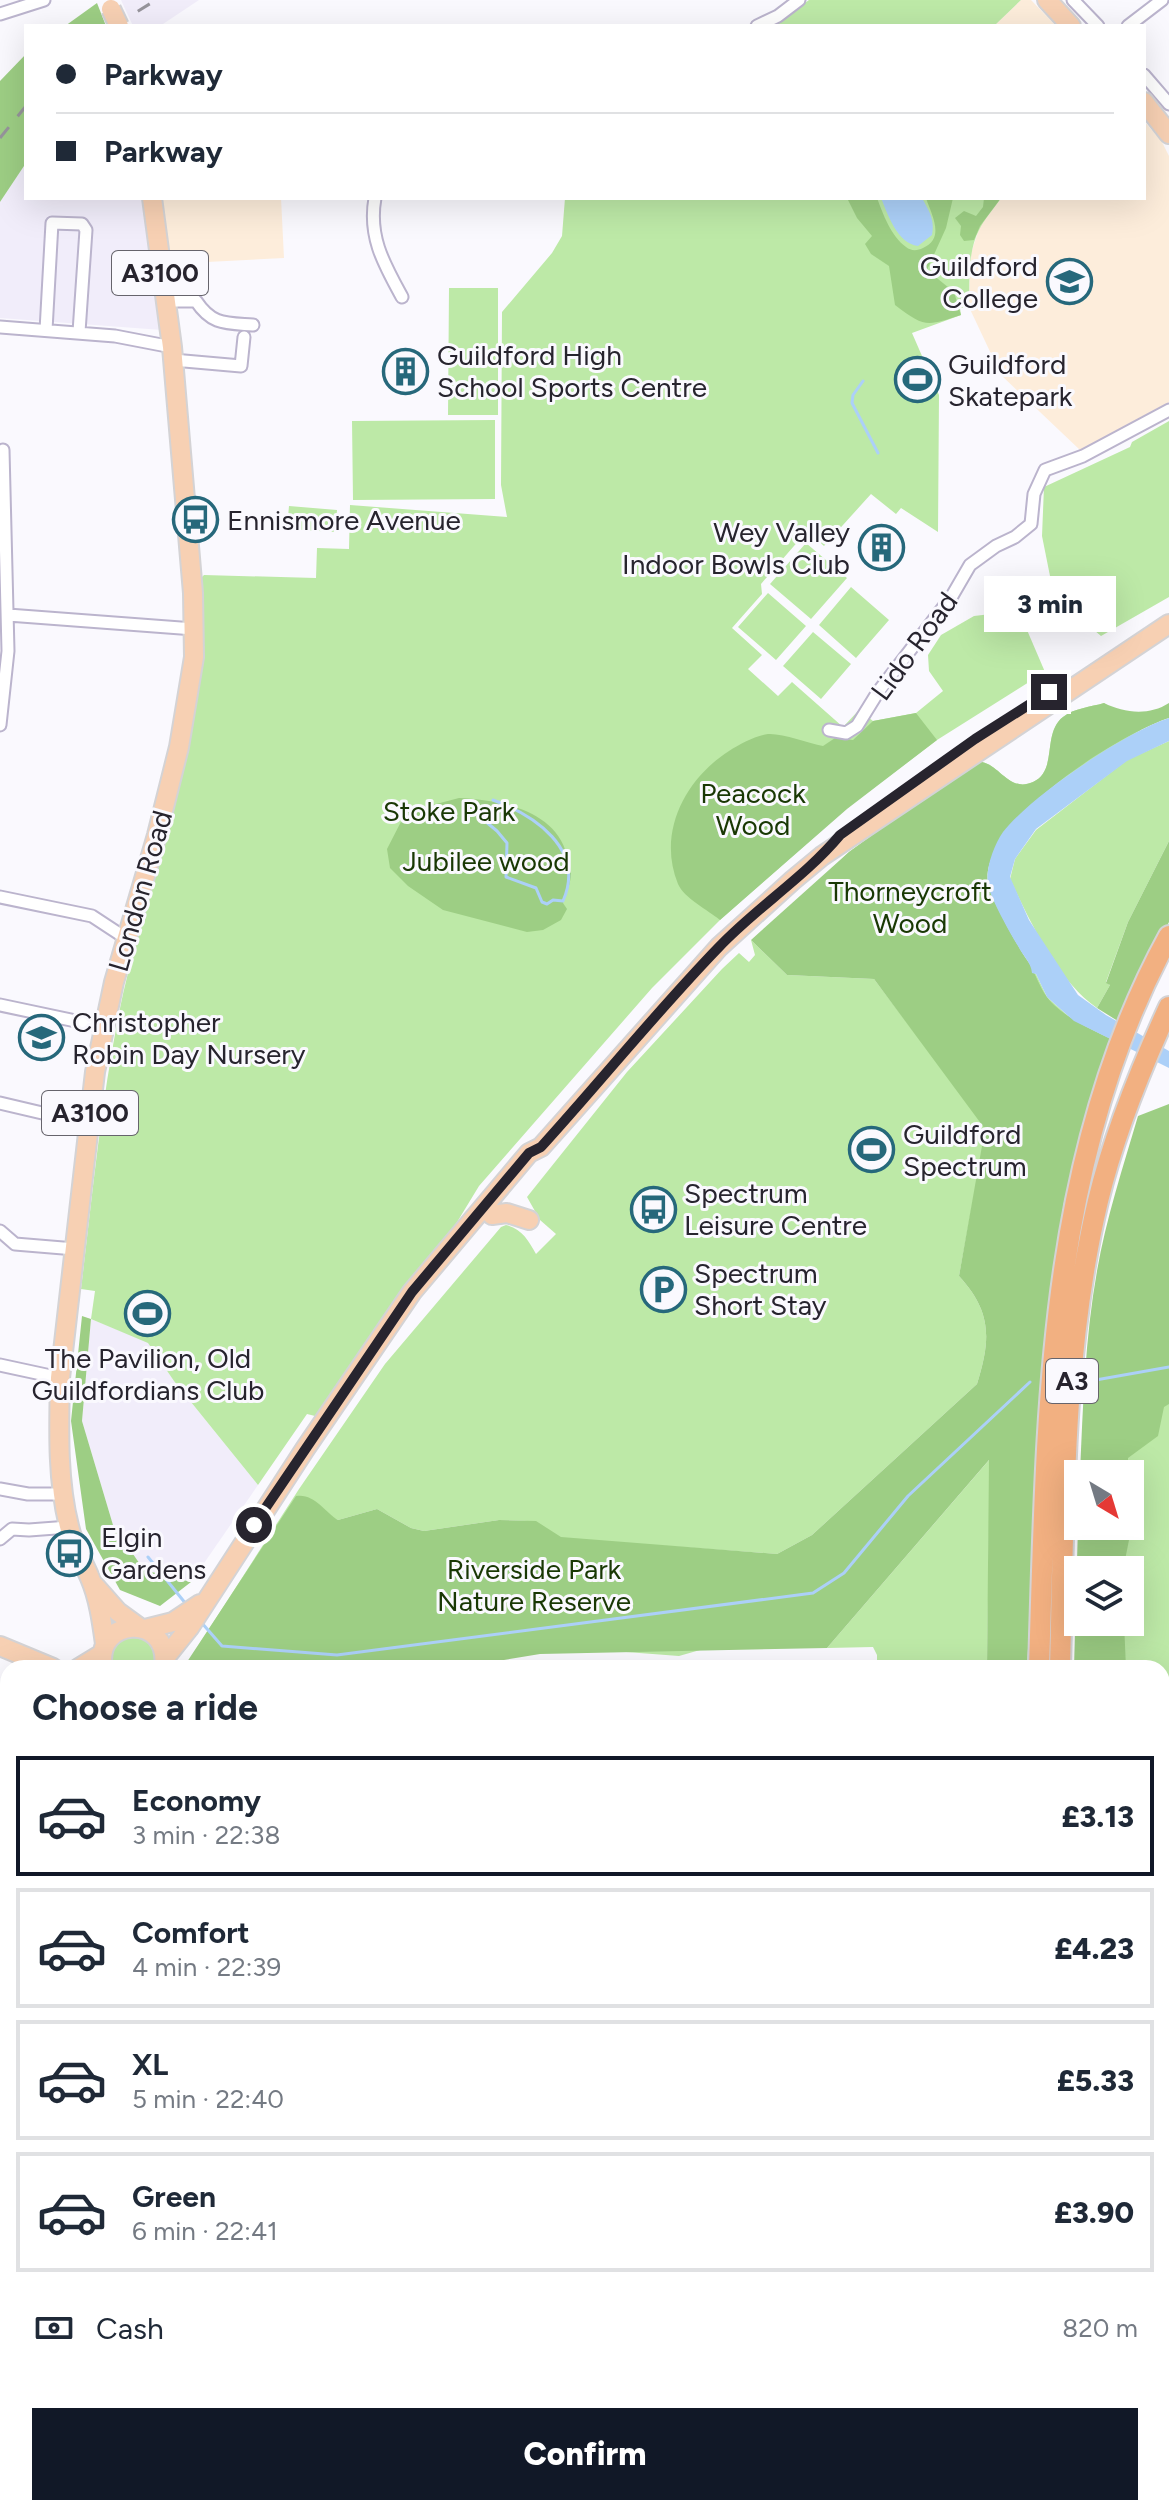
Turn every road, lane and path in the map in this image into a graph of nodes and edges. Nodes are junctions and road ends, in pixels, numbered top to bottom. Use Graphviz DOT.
graph roads {
  1 [pos="44,0"];
  2 [pos="799,0"];
  3 [pos="1047,0"];
  4 [pos="1073,0"];
  5 [pos="1162,0"];
  6 [pos="0,14"];
  7 [pos="761,24"];
  8 [pos="1069,24"];
  9 [pos="1096,24"];
  10 [pos="1131,24"];
  11 [pos="1146,77"];
  12 [pos="1169,104"];
  13 [pos="1146,105"];
  14 [pos="1169,134"];
  15 [pos="152,200"];
  16 [pos="375,200"];
  17 [pos="402,297"];
  18 [pos="166,301"];
  19 [pos="253,325"];
  20 [pos="0,327"];
  21 [pos="46,330"];
  22 [pos="79,332"];
  23 [pos="244,337"];
  24 [pos="172,354"];
  25 [pos="1169,410"];
  26 [pos="3,450"];
  27 [pos="8,615"];
  28 [pos="1169,624"];
  29 [pos="194,629"];
  30 [pos="0,725"];
  31 [pos="829,730"];
  32 [pos="0,897"];
  33 [pos="1169,936"];
  34 [pos="127,939"];
  35 [pos="1169,957"];
  36 [pos="0,1005"];
  37 [pos="1137,1009"];
  38 [pos="1166,1014"];
  39 [pos="104,1027"];
  40 [pos="0,1103"];
  41 [pos="89,1124"];
  42 [pos="541,1147"];
  43 [pos="492,1215"];
  44 [pos="529,1220"];
  45 [pos="0,1231"];
  46 [pos="75,1249"];
  47 [pos="0,1365"];
  48 [pos="60,1378"];
  49 [pos="347,1388"];
  50 [pos="0,1489"];
  51 [pos="63,1494"];
  52 [pos="69,1527"];
  53 [pos="0,1539"];
  54 [pos="224,1573"];
  55 [pos="91,1580"];
  56 [pos="142,1628"];
  57 [pos="0,1646"];
  58 [pos="103,1655"];
  59 [pos="34,1660"];
  60 [pos="166,1660"];
  61 [pos="171,1660"];
  62 [pos="1039,1660"];
  63 [pos="1060,1660"];
  1 -- 6 [label="street"];
  2 -- 7 [label="street"];
  3 -- 8 [label="main road"];
  4 -- 9 [label="street"];
  5 -- 10 [label="street"];
  11 -- 12 [label="street"];
  13 -- 14 [label="main road"];
  15 -- 18 [label="main road, London Road / A3100"];
  16 -- 17 [label="street"];
  18 -- 19 [label="street"];
  18 -- 24 [label="main road, London Road / A3100"];
  20 -- 21 [label="street"];
  21 -- 22 [label="street"];
  21 -- 22 [label="street"];
  22 -- 24 [label="street"];
  23 -- 24 [label="street"];
  24 -- 29 [label="main road, London Road / A3100"];
  25 -- 31 [label="street, Lido Road"];
  26 -- 27 [label="street"];
  27 -- 29 [label="street"];
  27 -- 30 [label="street"];
  28 -- 42 [label="main road"];
  29 -- 34 [label="main road, London Road / A3100"];
  32 -- 34 [label="street"];
  33 -- 37 [label="highway"];
  34 -- 39 [label="main road, London Road / A3100"];
  35 -- 37 [label="highway"];
  36 -- 39 [label="street"];
  37 -- 62 [label="highway, A3"];
  38 -- 63 [label="highway, A3"];
  39 -- 41 [label="main road, London Road / A3100"];
  40 -- 41 [label="street"];
  41 -- 46 [label="main road, London Road / A3100"];
  42 -- 43 [label="main road"];
  42 -- 49 [label="main road"];
  43 -- 44 [label="main road"];
  43 -- 49 [label="main road"];
  45 -- 46 [label="street"];
  46 -- 48 [label="main road, London Road / A3100"];
  47 -- 48 [label="street"];
  48 -- 51 [label="main road, London Road / A3100"];
  49 -- 54 [label="main road"];
  50 -- 51 [label="street"];
  51 -- 52 [label="main road, London Road / A3100"];
  52 -- 53 [label="street"];
  52 -- 55 [label="main road, London Road / A3100"];
  54 -- 56 [label="main road"];
  54 -- 61 [label="main road"];
  55 -- 56 [label="main road, London Road / A3100"];
  55 -- 58 [label="main road, London Road / A3100"];
  56 -- 58 [label="main road"];
  56 -- 60 [label="main road, London Road"];
  57 -- 59 [label="main road"];
}
